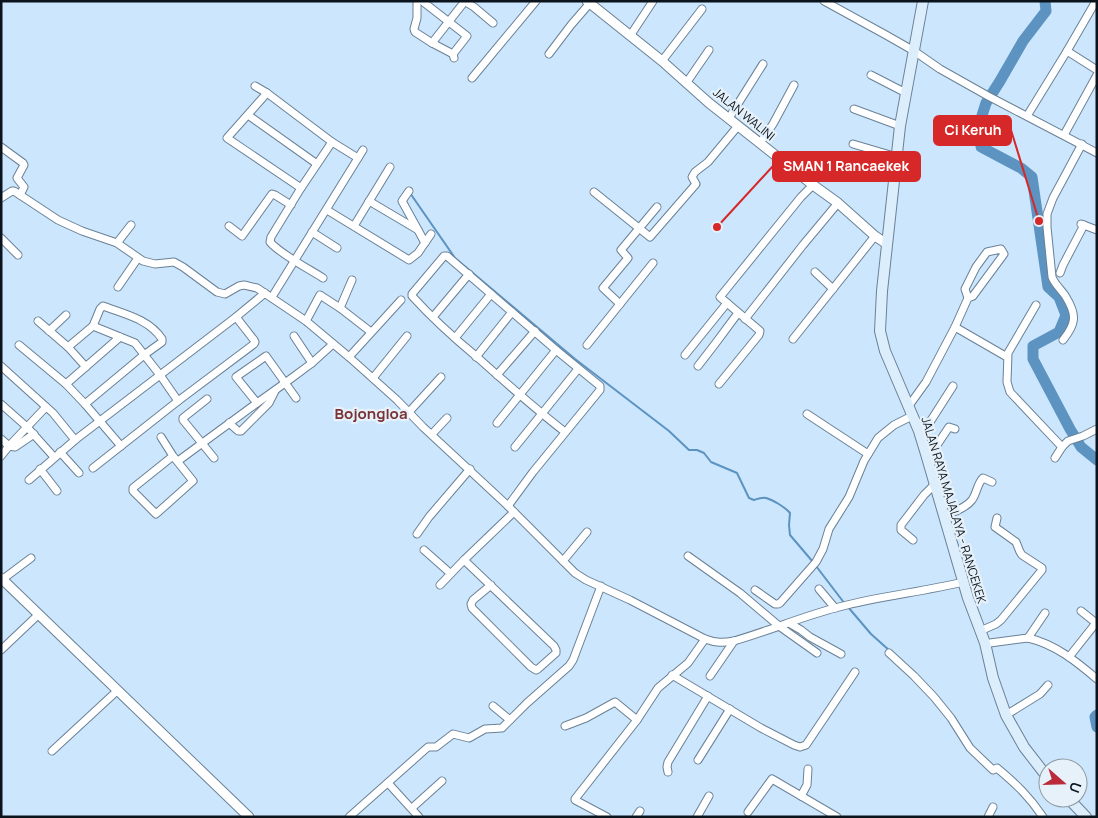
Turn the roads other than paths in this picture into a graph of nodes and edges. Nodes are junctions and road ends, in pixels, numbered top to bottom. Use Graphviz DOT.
graph roads {
  1 [pos="418,1"];
  2 [pos="422,1"];
  3 [pos="465,1"];
  4 [pos="536,1"];
  5 [pos="653,1"];
  6 [pos="824,1"];
  7 [pos="923,1"];
  8 [pos="1096,1"];
  9 [pos="589,2"];
  10 [pos="702,10"];
  11 [pos="449,22"];
  12 [pos="493,24"];
  13 [pos="630,36"];
  14 [pos="432,43"];
  15 [pos="709,50"];
  16 [pos="914,51"];
  17 [pos="1067,51"];
  18 [pos="549,54"];
  19 [pos="662,60"];
  20 [pos="763,64"];
  21 [pos="1097,70"];
  22 [pos="871,75"];
  23 [pos="1097,75"];
  24 [pos="472,78"];
  25 [pos="687,82"];
  26 [pos="794,85"];
  27 [pos="256,86"];
  28 [pos="267,93"];
  29 [pos="906,93"];
  30 [pos="854,109"];
  31 [pos="248,115"];
  32 [pos="1027,116"];
  33 [pos="729,118"];
  34 [pos="738,126"];
  35 [pos="900,126"];
  36 [pos="1064,135"];
  37 [pos="332,142"];
  38 [pos="760,143"];
  39 [pos="853,144"];
  40 [pos="1082,144"];
  41 [pos="1,147"];
  42 [pos="363,150"];
  43 [pos="1097,153"];
  44 [pos="896,156"];
  45 [pos="358,158"];
  46 [pos="317,164"];
  47 [pos="835,164"];
  48 [pos="390,167"];
  49 [pos="801,175"];
  50 [pos="813,185"];
  51 [pos="301,188"];
  52 [pos="409,191"];
  53 [pos="594,192"];
  54 [pos="20,195"];
  55 [pos="1,198"];
  56 [pos="369,201"];
  57 [pos="402,201"];
  58 [pos="838,203"];
  59 [pos="291,205"];
  60 [pos="657,207"];
  61 [pos="327,210"];
  62 [pos="393,216"];
  63 [pos="131,225"];
  64 [pos="229,226"];
  65 [pos="354,226"];
  66 [pos="638,228"];
  67 [pos="418,230"];
  68 [pos="1097,230"];
  69 [pos="312,232"];
  70 [pos="432,234"];
  71 [pos="875,236"];
  72 [pos="1,238"];
  73 [pos="117,243"];
  74 [pos="425,243"];
  75 [pos="887,244"];
  76 [pos="337,248"];
  77 [pos="18,255"];
  78 [pos="138,258"];
  79 [pos="295,261"];
  80 [pos="1051,261"];
  81 [pos="653,263"];
  82 [pos="1063,265"];
  83 [pos="815,272"];
  84 [pos="1060,273"];
  85 [pos="469,274"];
  86 [pos="323,278"];
  87 [pos="352,280"];
  88 [pos="118,287"];
  89 [pos="833,289"];
  90 [pos="491,294"];
  91 [pos="268,295"];
  92 [pos="968,298"];
  93 [pos="401,300"];
  94 [pos="727,303"];
  95 [pos="620,304"];
  96 [pos="1036,305"];
  97 [pos="340,308"];
  98 [pos="512,312"];
  99 [pos="738,313"];
  100 [pos="66,315"];
  101 [pos="236,317"];
  102 [pos="433,317"];
  103 [pos="745,319"];
  104 [pos="38,321"];
  105 [pos="306,321"];
  106 [pos="93,326"];
  107 [pos="955,326"];
  108 [pos="49,331"];
  109 [pos="535,331"];
  110 [pos="372,332"];
  111 [pos="294,336"];
  112 [pos="407,336"];
  113 [pos="120,337"];
  114 [pos="455,338"];
  115 [pos="793,339"];
  116 [pos="1063,340"];
  117 [pos="333,344"];
  118 [pos="18,345"];
  119 [pos="587,345"];
  120 [pos="68,348"];
  121 [pos="556,350"];
  122 [pos="144,355"];
  123 [pos="685,355"];
  124 [pos="349,357"];
  125 [pos="476,357"];
  126 [pos="1007,357"];
  127 [pos="312,363"];
  128 [pos="1,366"];
  129 [pos="86,366"];
  130 [pos="698,366"];
  131 [pos="578,369"];
  132 [pos="160,375"];
  133 [pos="497,376"];
  134 [pos="441,377"];
  135 [pos="372,378"];
  136 [pos="285,383"];
  137 [pos="66,384"];
  138 [pos="719,384"];
  139 [pos="953,386"];
  140 [pos="275,391"];
  141 [pos="520,395"];
  142 [pos="296,398"];
  143 [pos="207,399"];
  144 [pos="178,401"];
  145 [pos="257,402"];
  146 [pos="1,404"];
  147 [pos="85,404"];
  148 [pos="46,407"];
  149 [pos="409,412"];
  150 [pos="910,412"];
  151 [pos="541,414"];
  152 [pos="808,414"];
  153 [pos="447,418"];
  154 [pos="100,421"];
  155 [pos="497,422"];
  156 [pos="229,423"];
  157 [pos="27,427"];
  158 [pos="955,429"];
  159 [pos="1097,429"];
  160 [pos="918,431"];
  161 [pos="565,432"];
  162 [pos="34,434"];
  163 [pos="432,434"];
  164 [pos="161,437"];
  165 [pos="1,439"];
  166 [pos="75,440"];
  167 [pos="202,443"];
  168 [pos="9,446"];
  169 [pos="121,446"];
  170 [pos="515,447"];
  171 [pos="1062,447"];
  172 [pos="60,452"];
  173 [pos="868,454"];
  174 [pos="926,454"];
  175 [pos="1,456"];
  176 [pos="54,457"];
  177 [pos="214,458"];
  178 [pos="1054,458"];
  179 [pos="176,459"];
  180 [pos="93,468"];
  181 [pos="40,469"];
  182 [pos="470,469"];
  183 [pos="79,473"];
  184 [pos="29,480"];
  185 [pos="992,482"];
  186 [pos="935,484"];
  187 [pos="56,491"];
  188 [pos="508,506"];
  189 [pos="514,512"];
  190 [pos="944,516"];
  191 [pos="997,518"];
  192 [pos="587,532"];
  193 [pos="417,534"];
  194 [pos="913,540"];
  195 [pos="424,550"];
  196 [pos="688,556"];
  197 [pos="31,558"];
  198 [pos="464,560"];
  199 [pos="564,561"];
  200 [pos="450,574"];
  201 [pos="2,579"];
  202 [pos="963,582"];
  203 [pos="440,584"];
  204 [pos="491,585"];
  205 [pos="601,586"];
  206 [pos="819,589"];
  207 [pos="755,590"];
  208 [pos="842,606"];
  209 [pos="1081,611"];
  210 [pos="1045,613"];
  211 [pos="39,614"];
  212 [pos="789,623"];
  213 [pos="1096,623"];
  214 [pos="779,626"];
  215 [pos="980,631"];
  216 [pos="1028,638"];
  217 [pos="705,639"];
  218 [pos="734,641"];
  219 [pos="985,643"];
  220 [pos="1,650"];
  221 [pos="817,653"];
  222 [pos="889,653"];
  223 [pos="841,654"];
  224 [pos="1069,656"];
  225 [pos="855,672"];
  226 [pos="672,676"];
  227 [pos="710,676"];
  228 [pos="1097,679"];
  229 [pos="1048,685"];
  230 [pos="118,690"];
  231 [pos="708,696"];
  232 [pos="493,706"];
  233 [pos="730,709"];
  234 [pos="1006,715"];
  235 [pos="510,720"];
  236 [pos="637,720"];
  237 [pos="564,726"];
  238 [pos="52,751"];
  239 [pos="698,760"];
  240 [pos="1038,765"];
  241 [pos="808,769"];
  242 [pos="668,772"];
  243 [pos="442,781"];
  244 [pos="388,783"];
  245 [pos="710,796"];
  246 [pos="801,796"];
  247 [pos="993,807"];
  248 [pos="412,808"];
  249 [pos="748,812"];
  250 [pos="249,817"];
  251 [pos="349,817"];
  252 [pos="419,817"];
  253 [pos="607,817"];
  254 [pos="697,817"];
  255 [pos="837,817"];
  256 [pos="988,817"];
  257 [pos="1042,817"];
  1 -- 14 [label="street"];
  2 -- 11 [label="street"];
  3 -- 11 [label="street"];
  3 -- 12 [label="street"];
  4 -- 24 [label="street"];
  5 -- 13 [label="street"];
  6 -- 16 [label="street"];
  7 -- 16 [label="main road, JALAN RAYA MAJALAYA - RANCEKEK"];
  8 -- 17 [label="street"];
  9 -- 13 [label="street, JALAN WALINI"];
  9 -- 18 [label="street"];
  10 -- 19 [label="street"];
  11 -- 14 [label="street"];
  11 -- 14 [label="street"];
  13 -- 19 [label="street, JALAN WALINI"];
  15 -- 25 [label="street"];
  16 -- 29 [label="main road, JALAN RAYA MAJALAYA - RANCEKEK"];
  16 -- 32 [label="street"];
  17 -- 21 [label="street"];
  17 -- 32 [label="street"];
  19 -- 25 [label="street, JALAN WALINI"];
  20 -- 33 [label="street"];
  22 -- 29 [label="street"];
  23 -- 36 [label="street"];
  25 -- 33 [label="street, JALAN WALINI"];
  26 -- 38 [label="street"];
  27 -- 28 [label="street"];
  28 -- 31 [label="street"];
  28 -- 37 [label="street"];
  29 -- 35 [label="main road, JALAN RAYA MAJALAYA - RANCEKEK"];
  30 -- 35 [label="street"];
  31 -- 46 [label="street"];
  31 -- 51 [label="street"];
  32 -- 36 [label="street"];
  33 -- 34 [label="street, JALAN WALINI"];
  34 -- 38 [label="street, JALAN WALINI"];
  34 -- 66 [label="street"];
  35 -- 44 [label="main road, JALAN RAYA MAJALAYA - RANCEKEK"];
  36 -- 40 [label="street"];
  37 -- 45 [label="street"];
  37 -- 46 [label="street"];
  38 -- 49 [label="street, JALAN WALINI"];
  39 -- 44 [label="street"];
  40 -- 43 [label="street"];
  40 -- 80 [label="street"];
  41 -- 54 [label="street"];
  42 -- 45 [label="street"];
  44 -- 75 [label="main road, JALAN RAYA MAJALAYA - RANCEKEK"];
  45 -- 61 [label="street"];
  46 -- 51 [label="street"];
  47 -- 49 [label="street"];
  48 -- 56 [label="street"];
  49 -- 50 [label="street, JALAN WALINI"];
  50 -- 58 [label="street, JALAN WALINI"];
  50 -- 94 [label="street"];
  51 -- 59 [label="street"];
  52 -- 57 [label="street"];
  53 -- 66 [label="street"];
  54 -- 55 [label="street"];
  54 -- 73 [label="street"];
  56 -- 62 [label="street"];
  56 -- 65 [label="street"];
  57 -- 62 [label="street"];
  57 -- 67 [label="street"];
  58 -- 71 [label="street, JALAN WALINI"];
  58 -- 103 [label="street"];
  59 -- 64 [label="street"];
  59 -- 79 [label="street"];
  60 -- 66 [label="street"];
  61 -- 65 [label="street"];
  61 -- 69 [label="street"];
  62 -- 67 [label="street"];
  63 -- 73 [label="street"];
  65 -- 74 [label="street"];
  66 -- 95 [label="street"];
  67 -- 74 [label="street"];
  68 -- 82 [label="street"];
  69 -- 76 [label="street"];
  69 -- 79 [label="street"];
  70 -- 74 [label="street"];
  71 -- 75 [label="street, JALAN WALINI"];
  71 -- 89 [label="street"];
  72 -- 77 [label="street"];
  73 -- 78 [label="street"];
  75 -- 150 [label="main road, JALAN RAYA MAJALAYA - RANCEKEK"];
  78 -- 88 [label="street"];
  78 -- 91 [label="street"];
  79 -- 86 [label="street"];
  79 -- 91 [label="street"];
  80 -- 82 [label="street"];
  80 -- 116 [label="street"];
  81 -- 95 [label="street"];
  82 -- 84 [label="street"];
  83 -- 89 [label="street"];
  85 -- 90 [label="street"];
  85 -- 102 [label="street"];
  85 -- 102 [label="street"];
  87 -- 97 [label="street"];
  89 -- 115 [label="street"];
  90 -- 98 [label="street"];
  90 -- 114 [label="street"];
  91 -- 101 [label="street"];
  91 -- 105 [label="street"];
  92 -- 92 [label="street"];
  92 -- 107 [label="street"];
  93 -- 110 [label="street"];
  94 -- 99 [label="street"];
  94 -- 123 [label="street"];
  95 -- 119 [label="street"];
  96 -- 126 [label="street"];
  97 -- 105 [label="street"];
  97 -- 110 [label="street"];
  98 -- 109 [label="street"];
  98 -- 125 [label="street"];
  99 -- 103 [label="street"];
  99 -- 130 [label="street"];
  100 -- 108 [label="street"];
  101 -- 132 [label="street"];
  101 -- 144 [label="street"];
  102 -- 114 [label="street"];
  103 -- 138 [label="street"];
  104 -- 108 [label="street"];
  105 -- 117 [label="street"];
  106 -- 113 [label="street"];
  106 -- 120 [label="street"];
  106 -- 122 [label="street"];
  107 -- 126 [label="street"];
  107 -- 150 [label="street"];
  108 -- 120 [label="street"];
  109 -- 121 [label="street"];
  109 -- 133 [label="street"];
  110 -- 124 [label="street"];
  111 -- 127 [label="street"];
  112 -- 135 [label="street"];
  113 -- 122 [label="street"];
  113 -- 129 [label="street"];
  114 -- 125 [label="street"];
  117 -- 124 [label="street"];
  117 -- 127 [label="street"];
  118 -- 137 [label="street"];
  120 -- 129 [label="street"];
  121 -- 131 [label="street"];
  121 -- 141 [label="street"];
  122 -- 132 [label="street"];
  122 -- 147 [label="street"];
  124 -- 135 [label="street"];
  125 -- 133 [label="street"];
  126 -- 171 [label="street"];
  127 -- 136 [label="street"];
  128 -- 148 [label="street"];
  129 -- 137 [label="street"];
  131 -- 151 [label="street"];
  131 -- 161 [label="street"];
  132 -- 144 [label="street"];
  132 -- 154 [label="street"];
  133 -- 141 [label="street"];
  134 -- 149 [label="street"];
  135 -- 149 [label="street"];
  136 -- 140 [label="street"];
  136 -- 142 [label="street"];
  136 -- 145 [label="street"];
  137 -- 147 [label="street"];
  139 -- 160 [label="street"];
  140 -- 145 [label="street"];
  140 -- 156 [label="street"];
  141 -- 151 [label="street"];
  141 -- 155 [label="street"];
  143 -- 167 [label="street"];
  144 -- 169 [label="street"];
  145 -- 156 [label="street"];
  146 -- 157 [label="street"];
  147 -- 154 [label="street"];
  148 -- 157 [label="street"];
  148 -- 166 [label="street"];
  149 -- 163 [label="street"];
  150 -- 160 [label="main road, JALAN RAYA MAJALAYA - RANCEKEK"];
  150 -- 173 [label="street"];
  151 -- 161 [label="street"];
  151 -- 170 [label="street"];
  152 -- 173 [label="street"];
  153 -- 163 [label="street"];
  154 -- 166 [label="street"];
  154 -- 169 [label="street"];
  156 -- 167 [label="street"];
  157 -- 162 [label="street"];
  157 -- 168 [label="street"];
  158 -- 174 [label="street"];
  159 -- 171 [label="street"];
  160 -- 174 [label="main road, JALAN RAYA MAJALAYA - RANCEKEK"];
  161 -- 188 [label="street"];
  162 -- 168 [label="street"];
  162 -- 176 [label="street"];
  163 -- 182 [label="street"];
  164 -- 179 [label="street"];
  165 -- 168 [label="street"];
  166 -- 172 [label="street"];
  167 -- 177 [label="street"];
  167 -- 179 [label="street"];
  168 -- 175 [label="street"];
  169 -- 180 [label="street"];
  171 -- 178 [label="street"];
  172 -- 176 [label="street"];
  172 -- 183 [label="street"];
  173 -- 207 [label="street"];
  174 -- 186 [label="main road, JALAN RAYA MAJALAYA - RANCEKEK"];
  176 -- 181 [label="street"];
  179 -- 179 [label="street"];
  181 -- 184 [label="street"];
  181 -- 187 [label="street"];
  182 -- 188 [label="street"];
  182 -- 193 [label="street"];
  185 -- 190 [label="street"];
  186 -- 190 [label="main road, JALAN RAYA MAJALAYA - RANCEKEK"];
  186 -- 194 [label="street"];
  188 -- 189 [label="street"];
  189 -- 198 [label="street"];
  189 -- 199 [label="street"];
  190 -- 202 [label="main road, JALAN RAYA MAJALAYA - RANCEKEK"];
  191 -- 215 [label="street"];
  192 -- 199 [label="street"];
  195 -- 200 [label="street"];
  196 -- 214 [label="street"];
  197 -- 201 [label="street"];
  198 -- 200 [label="street"];
  198 -- 204 [label="street"];
  199 -- 205 [label="street"];
  200 -- 203 [label="street"];
  201 -- 211 [label="street"];
  202 -- 208 [label="street"];
  202 -- 215 [label="main road, JALAN RAYA MAJALAYA - RANCEKEK"];
  204 -- 204 [label="street"];
  205 -- 217 [label="street"];
  205 -- 235 [label="street"];
  206 -- 208 [label="street"];
  208 -- 212 [label="street"];
  209 -- 213 [label="street"];
  210 -- 216 [label="street"];
  211 -- 220 [label="street"];
  211 -- 230 [label="street"];
  212 -- 214 [label="street"];
  212 -- 223 [label="street"];
  213 -- 224 [label="street"];
  214 -- 218 [label="street"];
  214 -- 221 [label="street"];
  215 -- 219 [label="main road, JALAN RAYA MAJALAYA - RANCEKEK"];
  216 -- 219 [label="street"];
  216 -- 224 [label="street"];
  217 -- 218 [label="street"];
  217 -- 226 [label="street"];
  218 -- 227 [label="street"];
  219 -- 234 [label="main road, JALAN RAYA MAJALAYA - RANCEKEK"];
  222 -- 257 [label="street"];
  224 -- 228 [label="street"];
  225 -- 233 [label="street"];
  226 -- 231 [label="street"];
  226 -- 236 [label="street"];
  229 -- 234 [label="street"];
  230 -- 238 [label="street"];
  230 -- 250 [label="street"];
  231 -- 233 [label="street"];
  231 -- 242 [label="street"];
  232 -- 235 [label="street"];
  233 -- 239 [label="street"];
  234 -- 240 [label="main road, JALAN RAYA MAJALAYA - RANCEKEK"];
  235 -- 244 [label="street"];
  236 -- 237 [label="street"];
  236 -- 253 [label="street"];
  241 -- 246 [label="street"];
  243 -- 248 [label="street"];
  244 -- 248 [label="street"];
  244 -- 251 [label="street"];
  245 -- 254 [label="street"];
  246 -- 249 [label="street"];
  246 -- 255 [label="street"];
  247 -- 256 [label="street"];
  248 -- 252 [label="street"];
}
